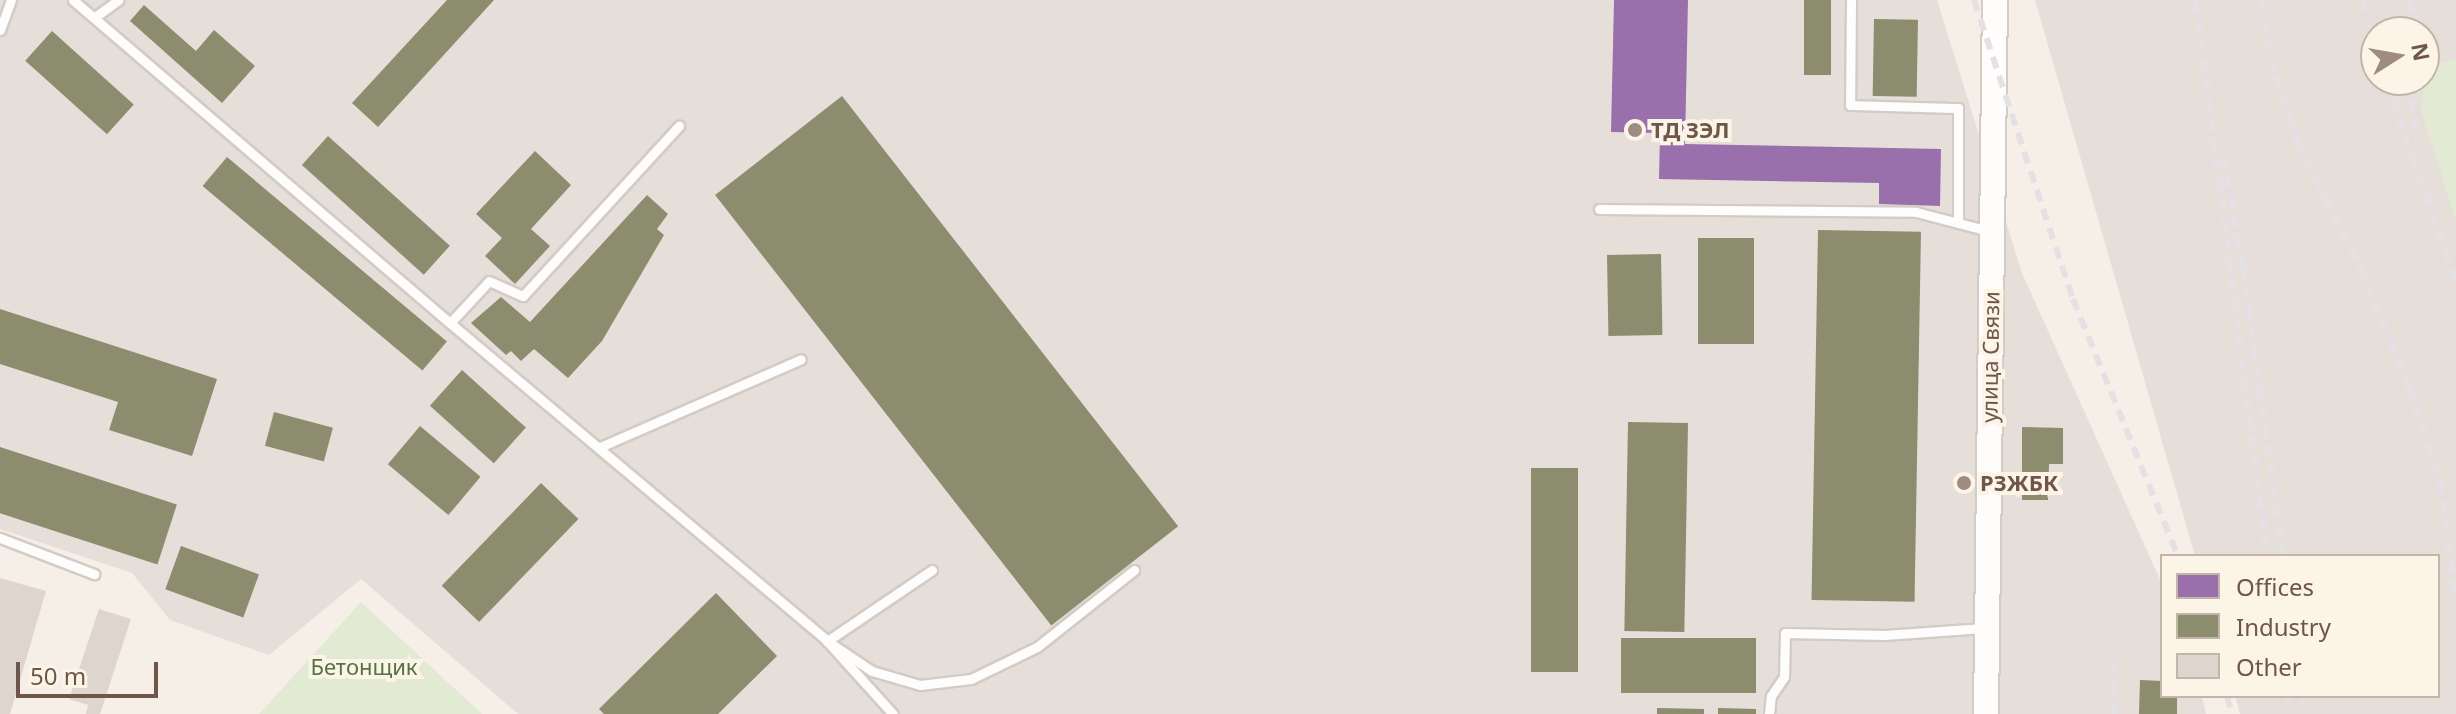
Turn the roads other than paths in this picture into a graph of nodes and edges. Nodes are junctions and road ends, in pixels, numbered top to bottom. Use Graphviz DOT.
graph roads {
  1 [pos="11,0"];
  2 [pos="73,0"];
  3 [pos="118,0"];
  4 [pos="1851,0"];
  5 [pos="1995,0"];
  6 [pos="95,17"];
  7 [pos="0,30"];
  8 [pos="679,126"];
  9 [pos="1599,209"];
  10 [pos="1958,221"];
  11 [pos="1992,232"];
  12 [pos="450,323"];
  13 [pos="801,359"];
  14 [pos="600,447"];
  15 [pos="0,538"];
  16 [pos="932,570"];
  17 [pos="1134,570"];
  18 [pos="94,574"];
  19 [pos="1987,627"];
  20 [pos="827,641"];
  21 [pos="893,714"];
  22 [pos="1769,714"];
  23 [pos="1986,714"];
  1 -- 7 [label="lane"];
  2 -- 6 [label="lane"];
  3 -- 6 [label="lane"];
  4 -- 10 [label="lane"];
  5 -- 11 [label="street, улица Связи"];
  6 -- 12 [label="lane"];
  8 -- 12 [label="lane"];
  9 -- 10 [label="lane"];
  10 -- 11 [label="lane"];
  11 -- 19 [label="street, улица Связи"];
  12 -- 14 [label="lane"];
  13 -- 14 [label="lane"];
  14 -- 20 [label="lane"];
  15 -- 18 [label="lane"];
  16 -- 20 [label="lane"];
  17 -- 20 [label="lane"];
  19 -- 22 [label="lane"];
  19 -- 23 [label="street, улица Связи"];
  20 -- 21 [label="lane"];
}
